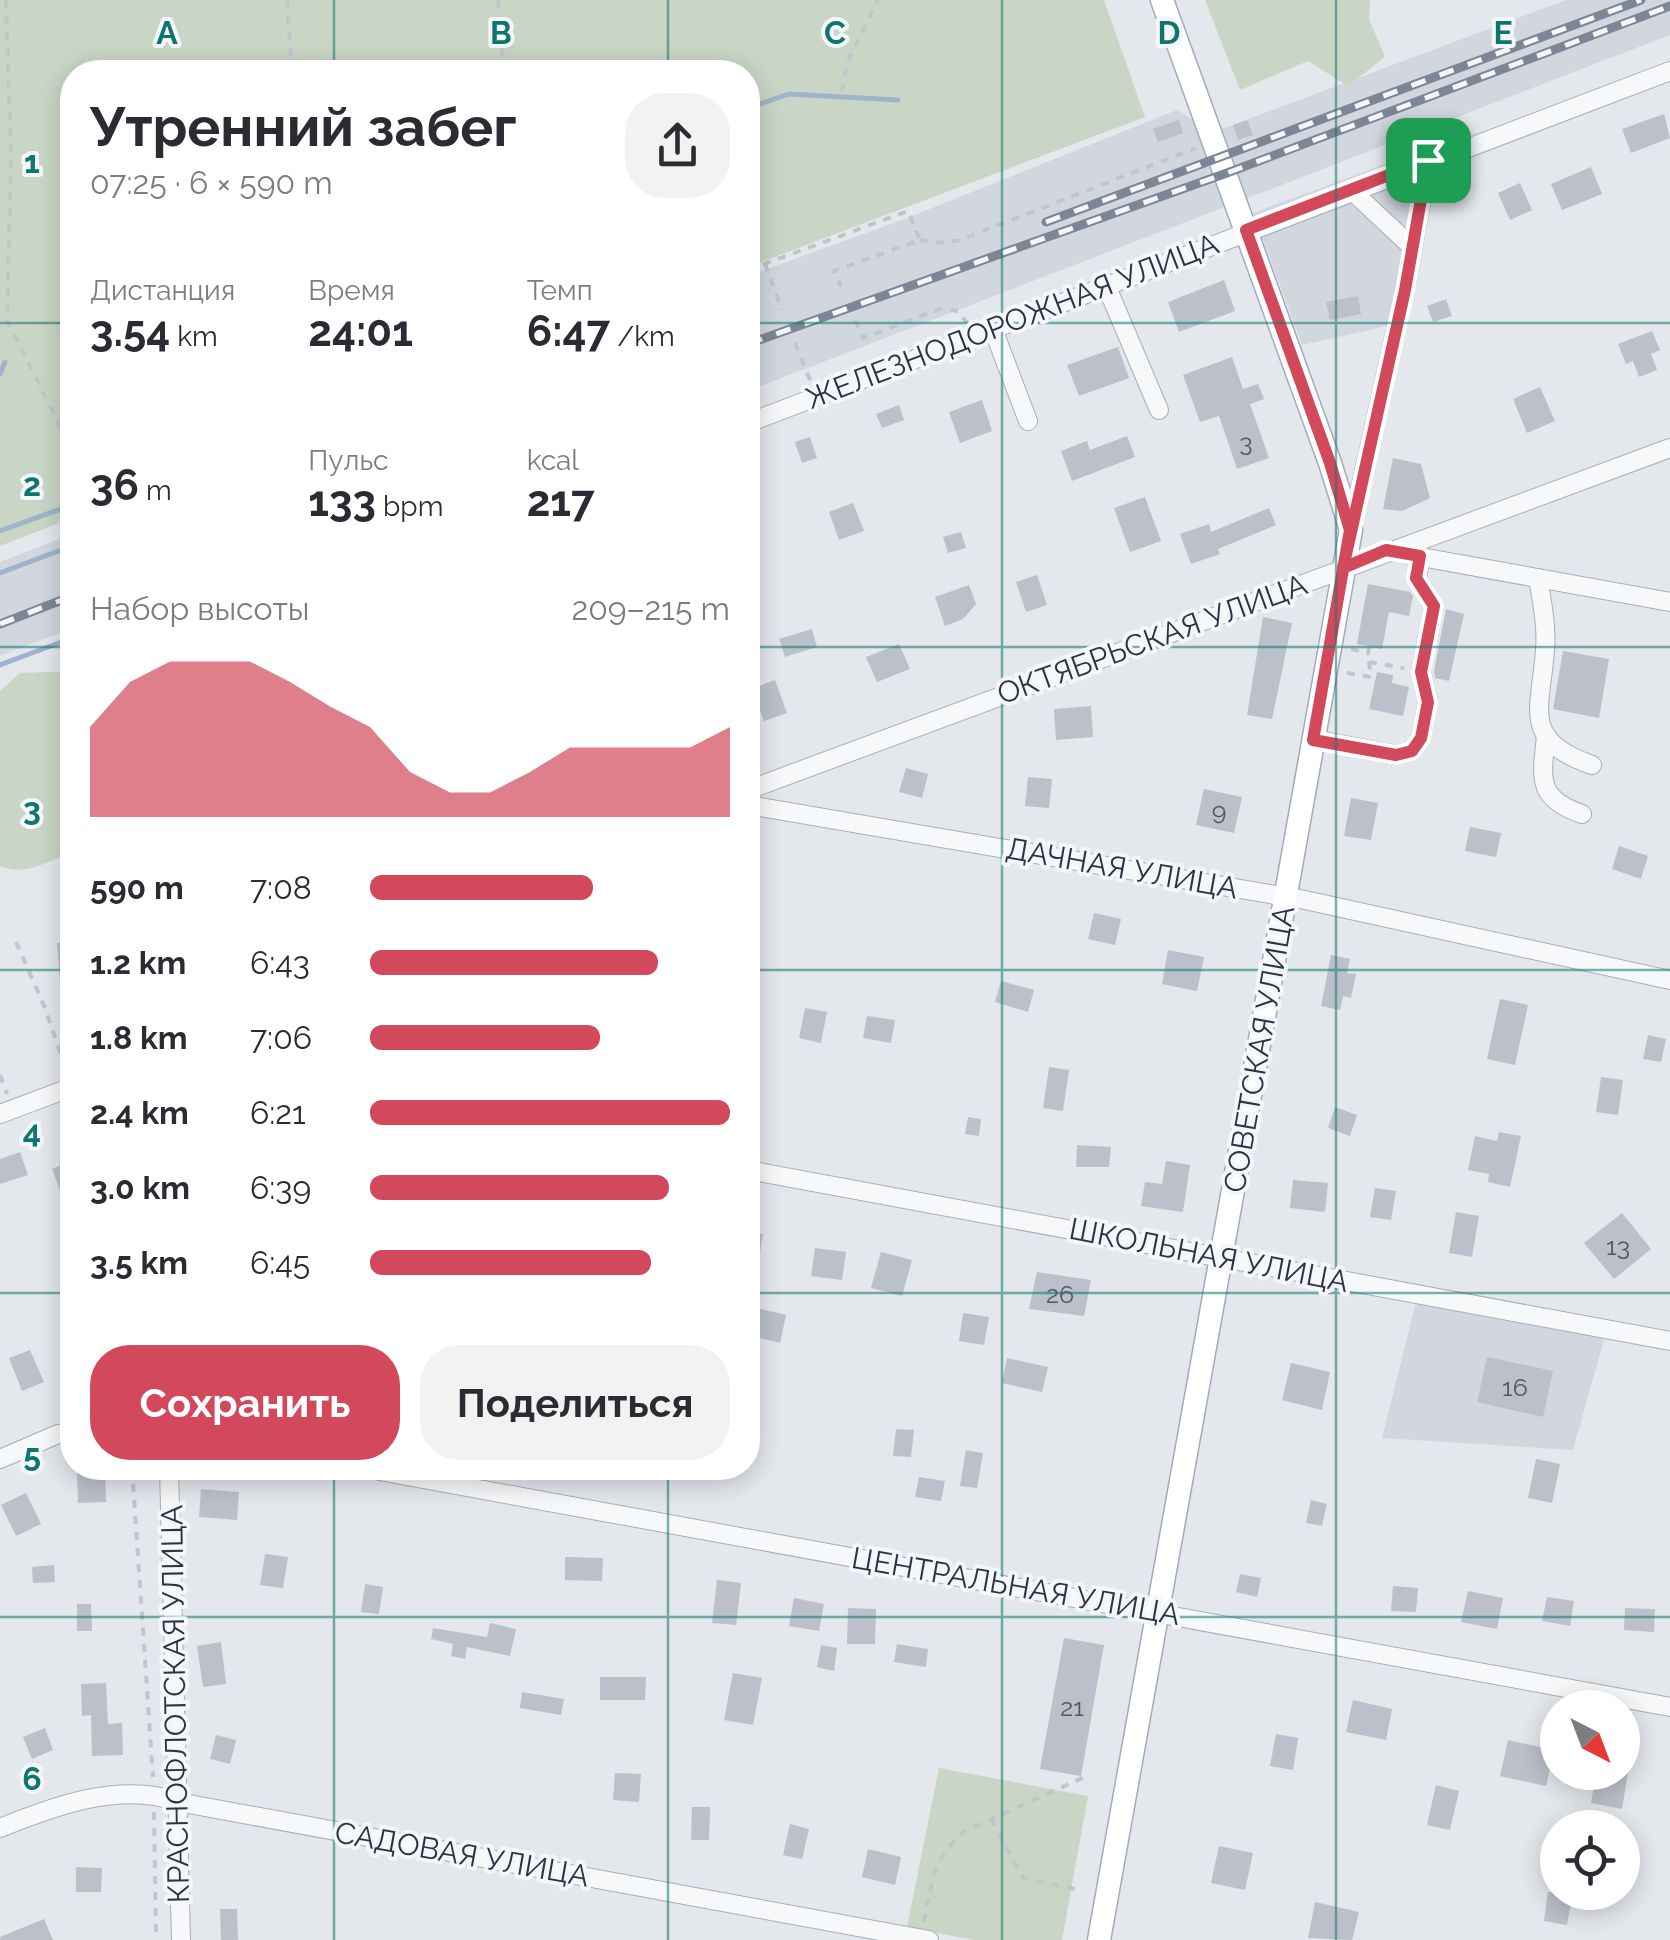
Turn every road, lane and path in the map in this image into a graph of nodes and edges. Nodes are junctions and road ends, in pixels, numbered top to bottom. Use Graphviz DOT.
graph roads {
  1 [pos="6,0"];
  2 [pos="287,0"];
  3 [pos="498,0"];
  4 [pos="878,0"];
  5 [pos="1162,0"];
  6 [pos="291,60"];
  7 [pos="503,60"];
  8 [pos="1670,71"];
  9 [pos="842,92"];
  10 [pos="1196,148"];
  11 [pos="1428,160"];
  12 [pos="1351,190"];
  13 [pos="1246,230"];
  14 [pos="920,240"];
  15 [pos="1412,247"];
  16 [pos="765,264"];
  17 [pos="760,266"];
  18 [pos="1106,285"];
  19 [pos="841,287"];
  20 [pos="782,310"];
  21 [pos="8,320"];
  22 [pos="855,320"];
  23 [pos="0,322"];
  24 [pos="984,332"];
  25 [pos="795,343"];
  26 [pos="816,397"];
  27 [pos="1159,410"];
  28 [pos="760,418"];
  29 [pos="1028,421"];
  30 [pos="60,426"];
  31 [pos="1670,448"];
  32 [pos="1350,530"];
  33 [pos="1386,550"];
  34 [pos="1420,556"];
  35 [pos="1343,568"];
  36 [pos="1538,578"];
  37 [pos="1670,602"];
  38 [pos="1351,650"];
  39 [pos="1369,662"];
  40 [pos="1421,672"];
  41 [pos="1347,673"];
  42 [pos="1546,735"];
  43 [pos="1313,740"];
  44 [pos="1592,764"];
  45 [pos="760,786"];
  46 [pos="760,807"];
  47 [pos="1582,814"];
  48 [pos="1287,896"];
  49 [pos="16,942"];
  50 [pos="1670,980"];
  51 [pos="60,1052"];
  52 [pos="60,1092"];
  53 [pos="0,1114"];
  54 [pos="760,1172"];
  55 [pos="1221,1257"];
  56 [pos="1670,1341"];
  57 [pos="60,1434"];
  58 [pos="0,1459"];
  59 [pos="133,1480"];
  60 [pos="169,1480"];
  61 [pos="429,1480"];
  62 [pos="1158,1612"];
  63 [pos="1670,1706"];
  64 [pos="1089,1774"];
  65 [pos="154,1793"];
  66 [pos="178,1802"];
  67 [pos="991,1819"];
  68 [pos="0,1828"];
  69 [pos="1079,1890"];
  70 [pos="925,1939"];
  71 [pos="156,1940"];
  72 [pos="181,1940"];
  73 [pos="1099,1940"];
  1 -- 21 [label="path"];
  2 -- 6 [label="path"];
  3 -- 7 [label="path"];
  4 -- 9 [label="path"];
  5 -- 13 [label="main road"];
  8 -- 11 [label="street, ЖЕЛЕЗНОДОРОЖНАЯ УЛИЦА"];
  10 -- 14 [label="path"];
  11 -- 12 [label="street, ЖЕЛЕЗНОДОРОЖНАЯ УЛИЦА"];
  11 -- 15 [label="street, СОВЕТСКАЯ УЛИЦА"];
  12 -- 13 [label="street, ЖЕЛЕЗНОДОРОЖНАЯ УЛИЦА"];
  12 -- 15 [label="street"];
  13 -- 18 [label="street, ЖЕЛЕЗНОДОРОЖНАЯ УЛИЦА"];
  13 -- 32 [label="main road"];
  14 -- 16 [label="path"];
  14 -- 19 [label="path"];
  15 -- 32 [label="street, СОВЕТСКАЯ УЛИЦА"];
  16 -- 17 [label="path"];
  16 -- 20 [label="path"];
  18 -- 24 [label="street, ЖЕЛЕЗНОДОРОЖНАЯ УЛИЦА"];
  18 -- 27 [label="street"];
  21 -- 23 [label="path"];
  21 -- 30 [label="path"];
  22 -- 24 [label="path"];
  24 -- 26 [label="street, ЖЕЛЕЗНОДОРОЖНАЯ УЛИЦА"];
  24 -- 29 [label="street"];
  25 -- 26 [label="path"];
  26 -- 28 [label="street, ЖЕЛЕЗНОДОРОЖНАЯ УЛИЦА"];
  31 -- 33 [label="street, ОКТЯБРЬСКАЯ УЛИЦА"];
  32 -- 35 [label="main road, СОВЕТСКАЯ УЛИЦА"];
  33 -- 34 [label="street"];
  33 -- 35 [label="street, ОКТЯБРЬСКАЯ УЛИЦА"];
  34 -- 36 [label="street"];
  34 -- 40 [label="street"];
  35 -- 43 [label="main road, СОВЕТСКАЯ УЛИЦА"];
  35 -- 45 [label="street, ОКТЯБРЬСКАЯ УЛИЦА"];
  36 -- 37 [label="street"];
  36 -- 42 [label="street"];
  38 -- 39 [label="path"];
  39 -- 40 [label="path"];
  39 -- 41 [label="path"];
  40 -- 43 [label="street"];
  42 -- 44 [label="street"];
  42 -- 47 [label="street"];
  43 -- 48 [label="main road, СОВЕТСКАЯ УЛИЦА"];
  46 -- 48 [label="street, ДАЧНАЯ УЛИЦА"];
  48 -- 50 [label="street, ДАЧНАЯ УЛИЦА"];
  48 -- 55 [label="main road, СОВЕТСКАЯ УЛИЦА"];
  49 -- 51 [label="path"];
  52 -- 53 [label="street"];
  54 -- 55 [label="street, ШКОЛЬНАЯ УЛИЦА"];
  55 -- 56 [label="street, ШКОЛЬНАЯ УЛИЦА"];
  55 -- 62 [label="main road, СОВЕТСКАЯ УЛИЦА"];
  57 -- 58 [label="street"];
  59 -- 65 [label="path"];
  60 -- 66 [label="street, КРАСНОФЛОТСКАЯ УЛИЦА"];
  61 -- 62 [label="street, ЦЕНТРАЛЬНАЯ УЛИЦА"];
  62 -- 63 [label="street, ЦЕНТРАЛЬНАЯ УЛИЦА"];
  62 -- 73 [label="main road, СОВЕТСКАЯ УЛИЦА"];
  64 -- 67 [label="path"];
  65 -- 66 [label="street, САДОВАЯ УЛИЦА"];
  65 -- 68 [label="street, САДОВАЯ УЛИЦА"];
  65 -- 71 [label="path"];
  66 -- 70 [label="street, САДОВАЯ УЛИЦА"];
  66 -- 72 [label="street, КРАСНОФЛОТСКАЯ УЛИЦА"];
  67 -- 69 [label="path"];
  67 -- 70 [label="path"];
}
